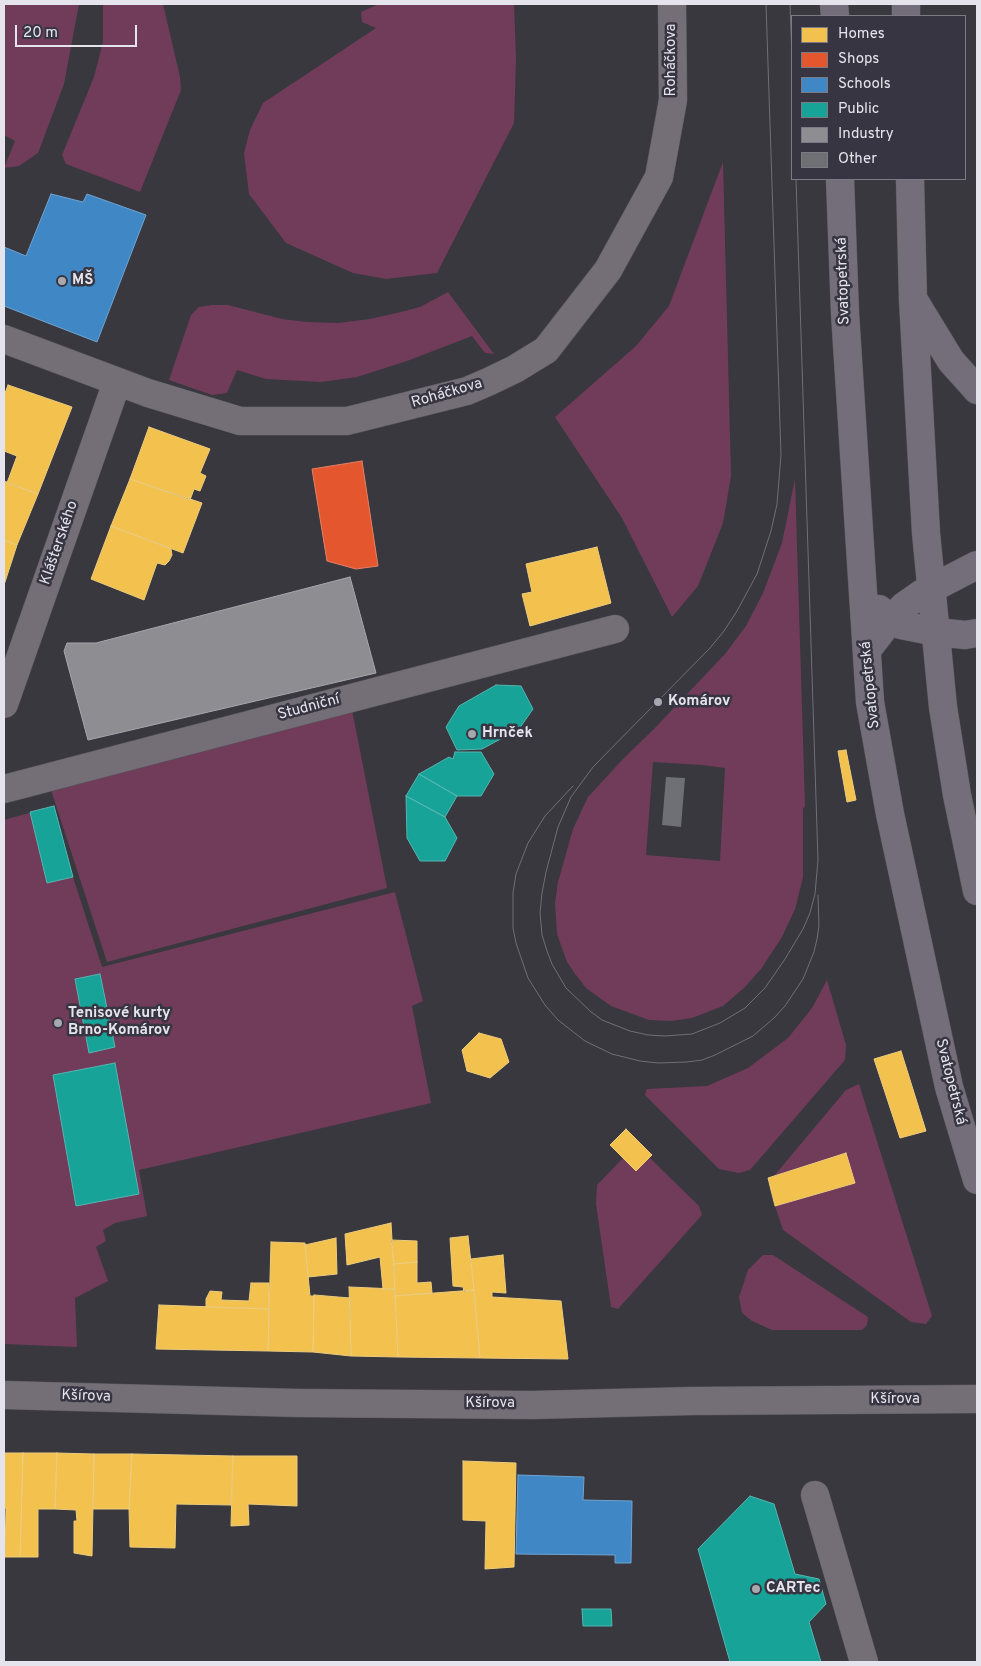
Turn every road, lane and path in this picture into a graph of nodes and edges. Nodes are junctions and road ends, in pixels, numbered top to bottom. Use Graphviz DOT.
graph roads {
  1 [pos="672,4"];
  2 [pos="840,180"];
  3 [pos="910,180"];
  4 [pos="913,300"];
  5 [pos="4,339"];
  6 [pos="117,382"];
  7 [pos="977,390"];
  8 [pos="977,565"];
  9 [pos="932,588"];
  10 [pos="863,595"];
  11 [pos="891,619"];
  12 [pos="615,629"];
  13 [pos="936,632"];
  14 [pos="977,633"];
  15 [pos="867,650"];
  16 [pos="4,704"];
  17 [pos="4,789"];
  18 [pos="977,891"];
  19 [pos="977,1180"];
  20 [pos="4,1395"];
  21 [pos="977,1399"];
  22 [pos="815,1495"];
  23 [pos="864,1662"];
  1 -- 6 [label="street, Roháčkova"];
  2 -- 10 [label="main road, Svatopetrská"];
  3 -- 4 [label="main road"];
  4 -- 7 [label="main road"];
  4 -- 9 [label="main road"];
  5 -- 6 [label="street, Roháčkova"];
  6 -- 16 [label="street, Klášterského"];
  8 -- 9 [label="main road"];
  9 -- 11 [label="main road"];
  9 -- 13 [label="main road"];
  10 -- 11 [label="main road"];
  10 -- 15 [label="main road, Svatopetrská"];
  11 -- 13 [label="main road"];
  11 -- 15 [label="main road"];
  12 -- 17 [label="street, Studniční"];
  13 -- 14 [label="main road"];
  13 -- 18 [label="main road"];
  15 -- 19 [label="main road, Svatopetrská"];
  20 -- 21 [label="street, Kšírova"];
  22 -- 23 [label="street"];
}
